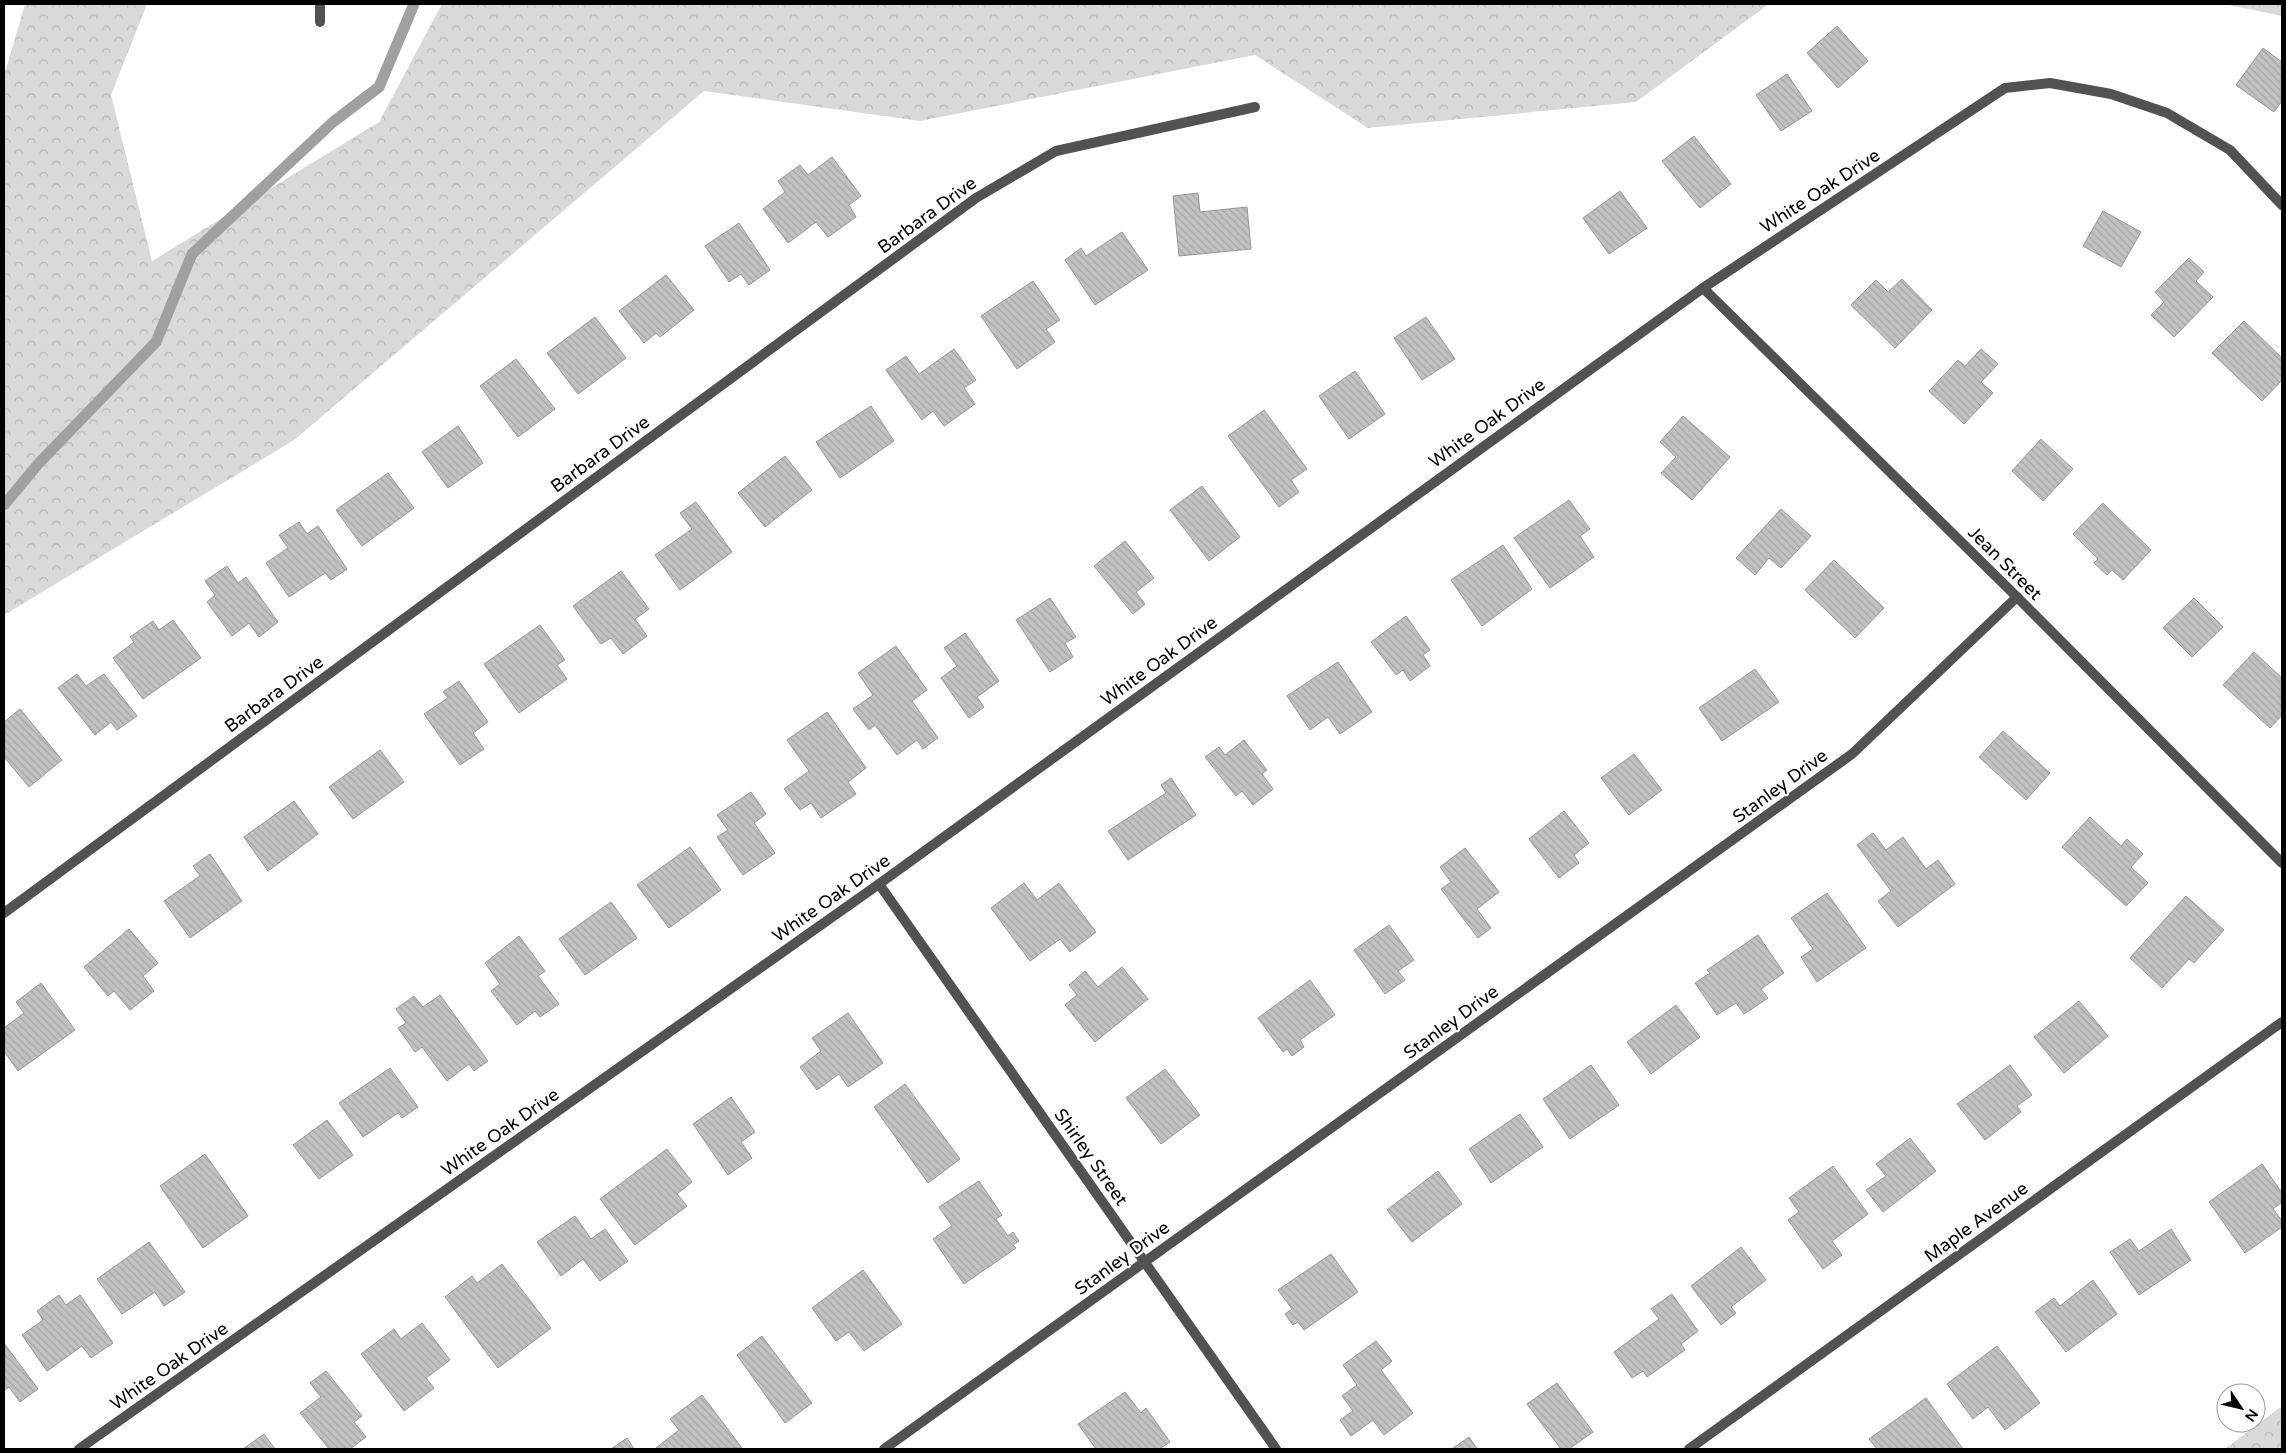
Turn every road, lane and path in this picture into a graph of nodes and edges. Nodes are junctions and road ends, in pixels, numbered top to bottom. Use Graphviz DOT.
graph roads {
  1 [pos="320,4"];
  2 [pos="320,22"];
  3 [pos="1255,107"];
  4 [pos="2282,205"];
  5 [pos="1703,288"];
  6 [pos="2017,597"];
  7 [pos="2282,863"];
  8 [pos="879,884"];
  9 [pos="4,913"];
  10 [pos="2282,1022"];
  11 [pos="1145,1261"];
  12 [pos="79,1449"];
  13 [pos="884,1449"];
  14 [pos="1276,1449"];
  15 [pos="1689,1449"];
  1 -- 2 [label="street"];
  3 -- 9 [label="street, Barbara Drive"];
  4 -- 5 [label="street, White Oak Drive"];
  5 -- 6 [label="street, Jean Street"];
  5 -- 8 [label="street, White Oak Drive"];
  6 -- 7 [label="street, Jean Street"];
  6 -- 11 [label="street, Stanley Drive"];
  8 -- 11 [label="street, Shirley Street"];
  8 -- 12 [label="street, White Oak Drive"];
  10 -- 15 [label="street, Maple Avenue"];
  11 -- 13 [label="street, Stanley Drive"];
  11 -- 14 [label="street, Shirley Street"];
}
